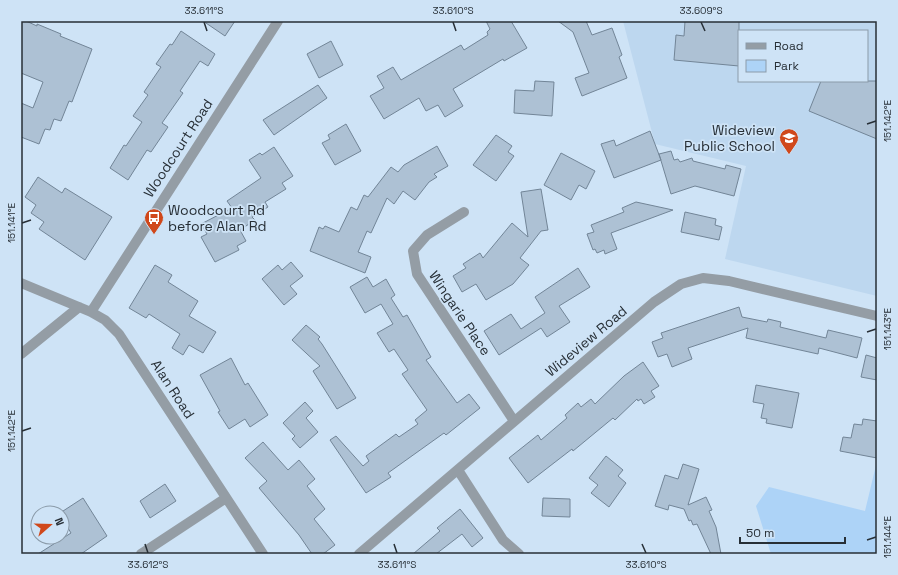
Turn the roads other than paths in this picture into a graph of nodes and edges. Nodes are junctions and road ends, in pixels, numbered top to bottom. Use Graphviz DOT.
graph roads {
  1 [pos="278,21"];
  2 [pos="464,212"];
  3 [pos="21,283"];
  4 [pos="79,307"];
  5 [pos="91,312"];
  6 [pos="877,316"];
  7 [pos="21,354"];
  8 [pos="514,421"];
  9 [pos="458,470"];
  10 [pos="226,498"];
  11 [pos="141,554"];
  12 [pos="263,554"];
  13 [pos="359,554"];
  14 [pos="519,554"];
  1 -- 5 [label="street, Woodcourt Road"];
  2 -- 8 [label="street, Wingarie Place"];
  3 -- 4 [label="street, Alan Road"];
  4 -- 5 [label="street, Alan Road"];
  4 -- 7 [label="street"];
  5 -- 10 [label="street, Alan Road"];
  6 -- 8 [label="street, Wideview Road"];
  8 -- 9 [label="street, Wideview Road"];
  9 -- 13 [label="street, Wideview Road"];
  9 -- 14 [label="street"];
  10 -- 11 [label="street"];
  10 -- 12 [label="street, Alan Road"];
}
